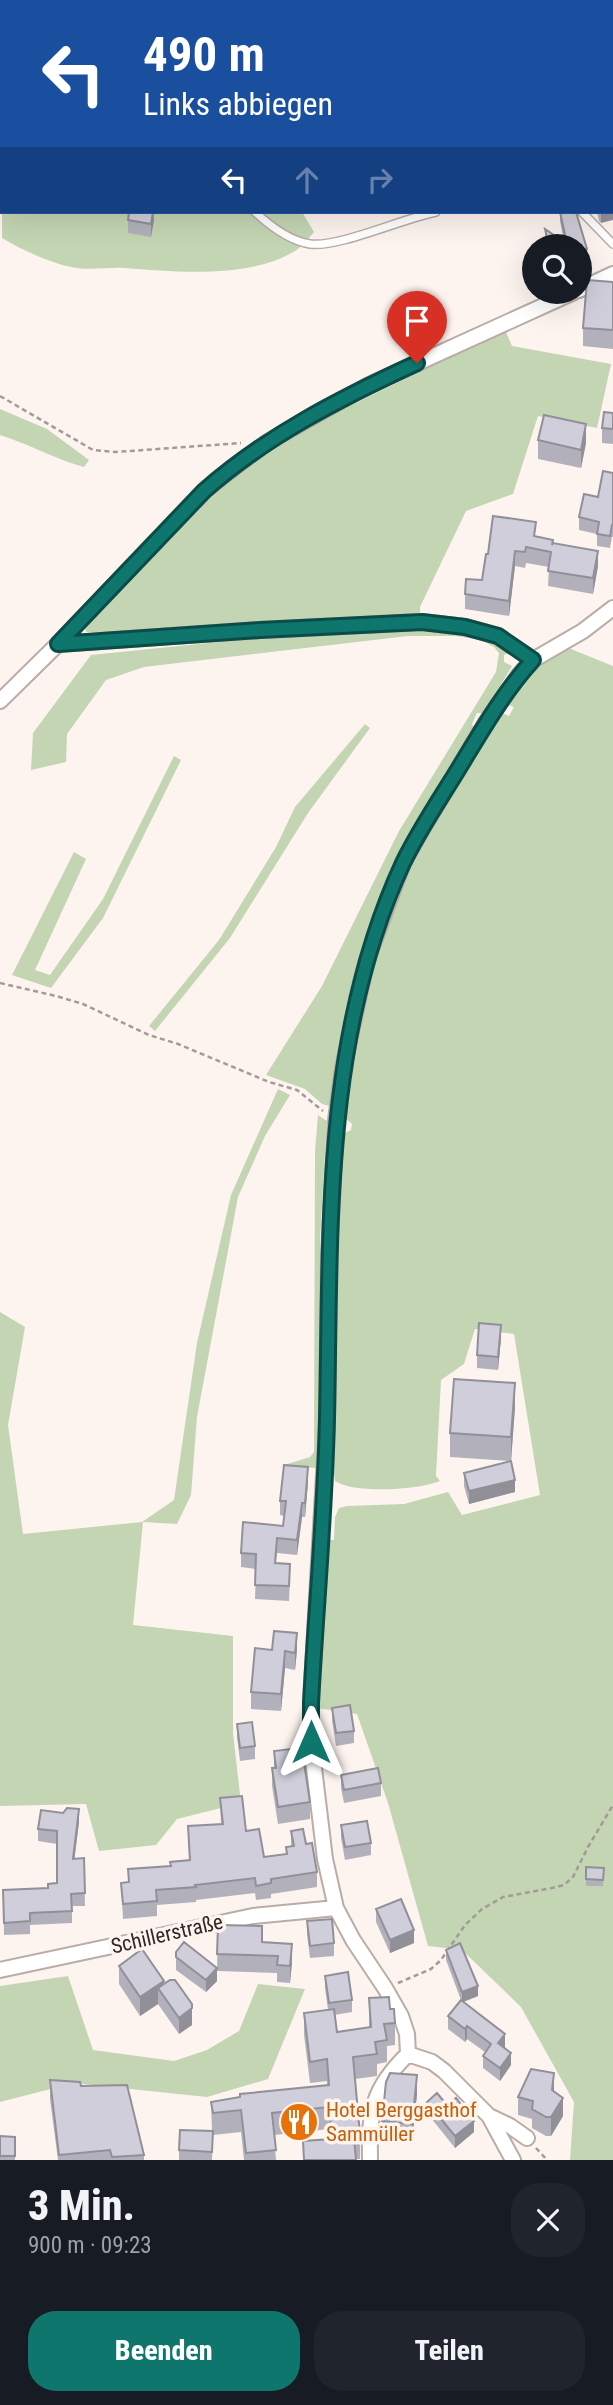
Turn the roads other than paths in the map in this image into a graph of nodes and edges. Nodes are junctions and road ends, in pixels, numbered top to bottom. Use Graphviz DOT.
graph roads {
  1 [pos="257,214"];
  2 [pos="429,214"];
  3 [pos="584,214"];
  4 [pos="613,244"];
  5 [pos="613,275"];
  6 [pos="592,284"];
  7 [pos="547,304"];
  8 [pos="613,608"];
  9 [pos="58,644"];
  10 [pos="533,660"];
  11 [pos="0,701"];
  12 [pos="336,1908"];
  13 [pos="0,1970"];
  14 [pos="408,2054"];
  15 [pos="489,2116"];
  16 [pos="527,2138"];
  17 [pos="370,2160"];
  18 [pos="513,2160"];
  1 -- 2 [label="lane"];
  3 -- 4 [label="lane"];
  5 -- 6 [label="street"];
  7 -- 9 [label="street"];
  8 -- 10 [label="street"];
  9 -- 10 [label="street"];
  9 -- 11 [label="street"];
  10 -- 12 [label="street"];
  12 -- 13 [label="street, Schillerstraße"];
  12 -- 14 [label="street"];
  14 -- 15 [label="street"];
  14 -- 17 [label="street"];
  15 -- 16 [label="street"];
  15 -- 18 [label="street"];
}
